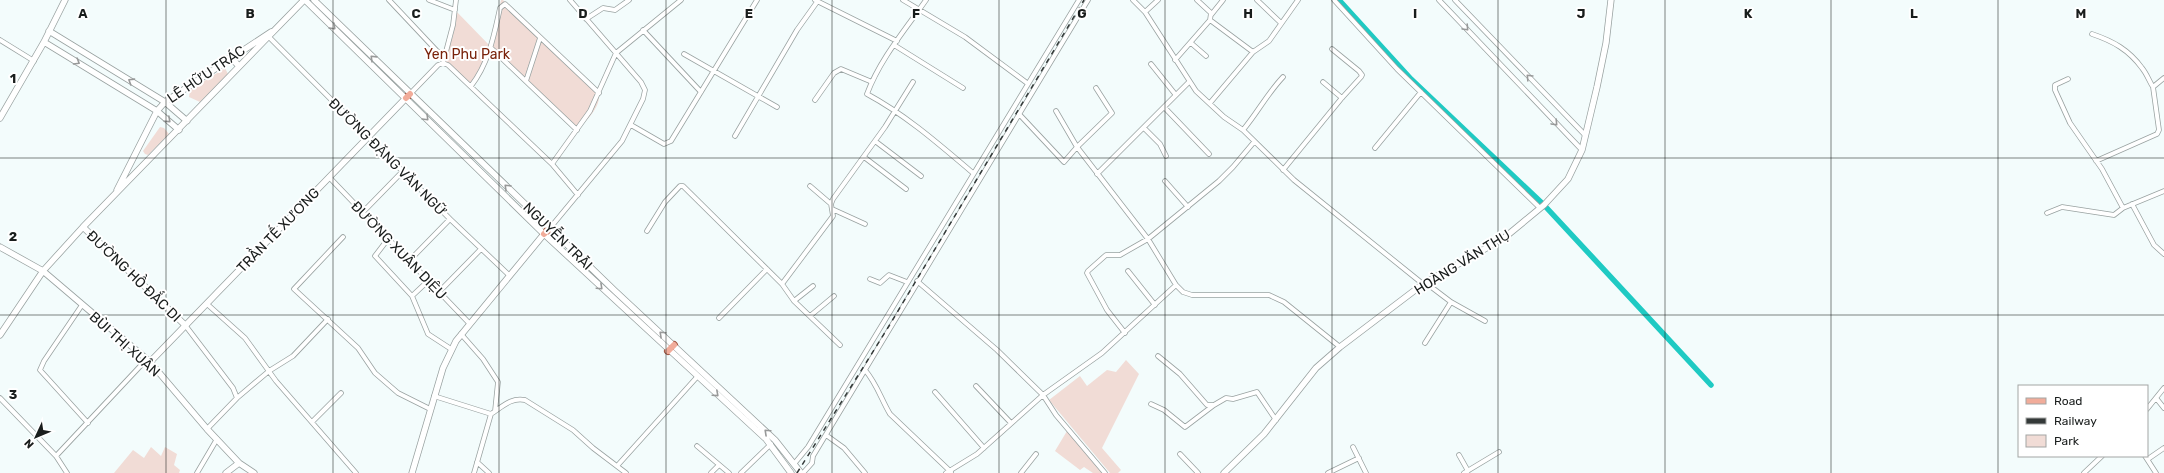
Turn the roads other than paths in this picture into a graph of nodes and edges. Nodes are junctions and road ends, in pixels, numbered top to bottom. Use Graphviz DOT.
graph roads {
  1 [pos="65,0"];
  2 [pos="305,0"];
  3 [pos="314,0"];
  4 [pos="389,0"];
  5 [pos="429,0"];
  6 [pos="456,0"];
  7 [pos="570,0"];
  8 [pos="629,0"];
  9 [pos="681,0"];
  10 [pos="757,0"];
  11 [pos="902,0"];
  12 [pos="926,0"];
  13 [pos="1079,0"];
  14 [pos="1088,0"];
  15 [pos="1133,0"];
  16 [pos="1158,0"];
  17 [pos="1197,0"];
  18 [pos="1223,0"];
  19 [pos="1257,0"];
  20 [pos="1298,0"];
  21 [pos="1335,0"];
  22 [pos="1439,0"];
  23 [pos="1456,0"];
  24 [pos="1611,0"];
  25 [pos="816,1"];
  26 [pos="455,10"];
  27 [pos="919,11"];
  28 [pos="1144,12"];
  29 [pos="1212,14"];
  30 [pos="586,19"];
  31 [pos="1210,20"];
  32 [pos="1281,23"];
  33 [pos="277,28"];
  34 [pos="643,30"];
  35 [pos="49,31"];
  36 [pos="2092,34"];
  37 [pos="269,37"];
  38 [pos="540,38"];
  39 [pos="0,40"];
  40 [pos="44,42"];
  41 [pos="895,43"];
  42 [pos="1191,43"];
  43 [pos="491,48"];
  44 [pos="1332,49"];
  45 [pos="1254,52"];
  46 [pos="616,53"];
  47 [pos="684,54"];
  48 [pos="444,55"];
  49 [pos="1206,56"];
  50 [pos="230,57"];
  51 [pos="1175,60"];
  52 [pos="34,61"];
  53 [pos="442,63"];
  54 [pos="1151,64"];
  55 [pos="239,66"];
  56 [pos="714,71"];
  57 [pos="1283,77"];
  58 [pos="2164,78"];
  59 [pos="2068,79"];
  60 [pos="526,81"];
  61 [pos="872,82"];
  62 [pos="913,82"];
  63 [pos="1189,82"];
  64 [pos="1322,82"];
  65 [pos="1027,83"];
  66 [pos="471,86"];
  67 [pos="2153,87"];
  68 [pos="963,88"];
  69 [pos="1096,88"];
  70 [pos="702,92"];
  71 [pos="1421,92"];
  72 [pos="599,93"];
  73 [pos="1175,94"];
  74 [pos="408,96"];
  75 [pos="759,97"];
  76 [pos="1342,98"];
  77 [pos="815,100"];
  78 [pos="165,102"];
  79 [pos="1210,103"];
  80 [pos="777,107"];
  81 [pos="1164,107"];
  82 [pos="157,111"];
  83 [pos="894,111"];
  84 [pos="1056,111"];
  85 [pos="1019,114"];
  86 [pos="0,118"];
  87 [pos="187,121"];
  88 [pos="631,125"];
  89 [pos="1144,128"];
  90 [pos="179,130"];
  91 [pos="577,130"];
  92 [pos="1243,130"];
  93 [pos="2160,130"];
  94 [pos="2164,132"];
  95 [pos="1585,135"];
  96 [pos="735,136"];
  97 [pos="369,137"];
  98 [pos="875,141"];
  99 [pos="1254,142"];
  100 [pos="1077,147"];
  101 [pos="1375,148"];
  102 [pos="1582,150"];
  103 [pos="1209,154"];
  104 [pos="1166,156"];
  105 [pos="864,157"];
  106 [pos="2096,161"];
  107 [pos="552,164"];
  108 [pos="1283,170"];
  109 [pos="403,171"];
  110 [pos="973,173"];
  111 [pos="1097,174"];
  112 [pos="921,176"];
  113 [pos="329,177"];
  114 [pos="1165,181"];
  115 [pos="810,186"];
  116 [pos="906,189"];
  117 [pos="2164,191"];
  118 [pos="578,195"];
  119 [pos="114,196"];
  120 [pos="831,204"];
  121 [pos="2132,204"];
  122 [pos="1188,207"];
  123 [pos="1540,208"];
  124 [pos="2123,208"];
  125 [pos="832,210"];
  126 [pos="363,212"];
  127 [pos="2047,214"];
  128 [pos="450,219"];
  129 [pos="865,224"];
  130 [pos="83,226"];
  131 [pos="550,228"];
  132 [pos="647,231"];
  133 [pos="544,234"];
  134 [pos="343,237"];
  135 [pos="388,239"];
  136 [pos="1148,239"];
  137 [pos="0,247"];
  138 [pos="480,249"];
  139 [pos="2164,254"];
  140 [pos="409,261"];
  141 [pos="767,269"];
  142 [pos="43,271"];
  143 [pos="1128,271"];
  144 [pos="509,275"];
  145 [pos="870,279"];
  146 [pos="428,281"];
  147 [pos="918,281"];
  148 [pos="907,282"];
  149 [pos="782,284"];
  150 [pos="1425,284"];
  151 [pos="1176,285"];
  152 [pos="813,286"];
  153 [pos="439,292"];
  154 [pos="412,296"];
  155 [pos="834,296"];
  156 [pos="794,301"];
  157 [pos="1451,302"];
  158 [pos="207,304"];
  159 [pos="82,305"];
  160 [pos="1155,305"];
  161 [pos="810,316"];
  162 [pos="719,318"];
  163 [pos="328,319"];
  164 [pos="1485,321"];
  165 [pos="469,323"];
  166 [pos="185,325"];
  167 [pos="1125,333"];
  168 [pos="461,334"];
  169 [pos="0,335"];
  170 [pos="1424,343"];
  171 [pos="674,345"];
  172 [pos="840,345"];
  173 [pos="1340,346"];
  174 [pos="451,349"];
  175 [pos="668,351"];
  176 [pos="1158,356"];
  177 [pos="148,361"];
  178 [pos="865,370"];
  179 [pos="269,371"];
  180 [pos="697,377"];
  181 [pos="976,386"];
  182 [pos="2164,388"];
  183 [pos="934,392"];
  184 [pos="341,393"];
  185 [pos="434,396"];
  186 [pos="1043,396"];
  187 [pos="0,398"];
  188 [pos="237,398"];
  189 [pos="2156,398"];
  190 [pos="1151,404"];
  191 [pos="1214,404"];
  192 [pos="2148,408"];
  193 [pos="2164,408"];
  194 [pos="430,409"];
  195 [pos="495,411"];
  196 [pos="491,414"];
  197 [pos="1276,420"];
  198 [pos="312,422"];
  199 [pos="88,423"];
  200 [pos="1011,423"];
  201 [pos="207,429"];
  202 [pos="826,435"];
  203 [pos="217,439"];
  204 [pos="771,444"];
  205 [pos="697,446"];
  206 [pos="1353,447"];
  207 [pos="984,448"];
  208 [pos="2164,448"];
  209 [pos="1499,452"];
  210 [pos="1036,454"];
  211 [pos="1180,454"];
  212 [pos="1458,455"];
  213 [pos="56,456"];
  214 [pos="2148,456"];
  215 [pos="2101,457"];
  216 [pos="2146,457"];
  217 [pos="1359,458"];
  218 [pos="477,462"];
  219 [pos="239,463"];
  220 [pos="794,464"];
  221 [pos="719,465"];
  222 [pos="617,466"];
  223 [pos="949,472"];
  224 [pos="1466,472"];
  225 [pos="68,473"];
  226 [pos="197,473"];
  227 [pos="226,473"];
  228 [pos="254,473"];
  229 [pos="356,473"];
  230 [pos="412,473"];
  231 [pos="474,473"];
  232 [pos="489,473"];
  233 [pos="626,473"];
  234 [pos="711,473"];
  235 [pos="729,473"];
  236 [pos="741,473"];
  237 [pos="791,473"];
  238 [pos="802,473"];
  239 [pos="865,473"];
  240 [pos="1021,473"];
  241 [pos="1105,473"];
  242 [pos="1198,473"];
  243 [pos="1224,473"];
  244 [pos="1328,473"];
  245 [pos="1366,473"];
  246 [pos="2084,473"];
  247 [pos="2156,473"];
  1 -- 35 [label="street"];
  2 -- 33 [label="street, LÊ HỮU TRÁC"];
  2 -- 74 [label="street, NGUYỄN TRÃI, one-way"];
  74 -- 3 [label="street, NGUYỄN TRÃI, one-way"];
  4 -- 48 [label="street"];
  5 -- 26 [label="street"];
  6 -- 26 [label="street"];
  7 -- 30 [label="street"];
  8 -- 30 [label="street"];
  9 -- 34 [label="street"];
  10 -- 56 [label="street"];
  11 -- 27 [label="street"];
  12 -- 27 [label="street"];
  13 -- 65 [label="street"];
  14 -- 85 [label="street"];
  15 -- 28 [label="street"];
  16 -- 28 [label="street"];
  17 -- 29 [label="street"];
  18 -- 29 [label="street"];
  19 -- 32 [label="street"];
  20 -- 32 [label="street"];
  21 -- 71 [label="street"];
  22 -- 102 [label="street, one-way"];
  95 -- 23 [label="street, one-way"];
  24 -- 95 [label="street, HOÀNG VĂN THỤ"];
  25 -- 41 [label="street"];
  25 -- 75 [label="street"];
  26 -- 48 [label="street"];
  27 -- 41 [label="street"];
  27 -- 65 [label="street"];
  28 -- 51 [label="street"];
  29 -- 31 [label="street"];
  30 -- 46 [label="street"];
  31 -- 42 [label="street"];
  31 -- 45 [label="street"];
  32 -- 45 [label="street"];
  33 -- 37 [label="street, LÊ HỮU TRÁC"];
  33 -- 50 [label="street, LÊ HỮU TRÁC"];
  34 -- 46 [label="street"];
  34 -- 70 [label="street"];
  35 -- 40 [label="street"];
  78 -- 35 [label="street, one-way"];
  36 -- 67 [label="street"];
  37 -- 55 [label="street, LÊ HỮU TRÁC"];
  37 -- 97 [label="street, ĐƯỜNG ĐẶNG VĂN NGỮ"];
  38 -- 43 [label="street"];
  38 -- 60 [label="street"];
  38 -- 72 [label="street"];
  39 -- 52 [label="street"];
  40 -- 52 [label="street"];
  40 -- 82 [label="street, one-way"];
  41 -- 61 [label="street"];
  41 -- 68 [label="street"];
  42 -- 49 [label="street"];
  42 -- 51 [label="street"];
  43 -- 60 [label="street"];
  43 -- 66 [label="street"];
  44 -- 76 [label="street"];
  45 -- 79 [label="street"];
  46 -- 72 [label="street"];
  46 -- 88 [label="street"];
  47 -- 56 [label="street"];
  48 -- 53 [label="street"];
  50 -- 55 [label="street"];
  50 -- 78 [label="street, LÊ HỮU TRÁC"];
  51 -- 63 [label="street"];
  52 -- 86 [label="street"];
  53 -- 66 [label="street"];
  53 -- 74 [label="street"];
  54 -- 73 [label="street"];
  55 -- 87 [label="street, LÊ HỮU TRÁC"];
  56 -- 70 [label="street"];
  56 -- 75 [label="street"];
  57 -- 92 [label="street"];
  58 -- 67 [label="street"];
  59 -- 106 [label="street"];
  60 -- 91 [label="street"];
  61 -- 77 [label="street"];
  61 -- 83 [label="street"];
  62 -- 83 [label="street"];
  63 -- 73 [label="street"];
  63 -- 79 [label="street"];
  64 -- 76 [label="street"];
  65 -- 110 [label="street"];
  66 -- 107 [label="street"];
  67 -- 93 [label="street"];
  69 -- 100 [label="street"];
  70 -- 88 [label="street"];
  71 -- 101 [label="street"];
  71 -- 123 [label="street"];
  72 -- 91 [label="street"];
  73 -- 81 [label="street"];
  74 -- 97 [label="street, TRẦN TẾ XƯƠNG"];
  131 -- 74 [label="street, NGUYỄN TRÃI, one-way"];
  74 -- 133 [label="street, NGUYỄN TRÃI, one-way"];
  75 -- 80 [label="street"];
  75 -- 96 [label="street"];
  76 -- 108 [label="street"];
  78 -- 82 [label="street, LÊ HỮU TRÁC"];
  78 -- 87 [label="street"];
  79 -- 92 [label="street"];
  81 -- 89 [label="street"];
  81 -- 103 [label="street"];
  82 -- 90 [label="street, one-way"];
  82 -- 119 [label="street, LÊ HỮU TRÁC"];
  83 -- 98 [label="street"];
  83 -- 110 [label="street"];
  84 -- 100 [label="street"];
  85 -- 100 [label="street"];
  85 -- 147 [label="street"];
  87 -- 90 [label="street, LÊ HỮU TRÁC"];
  88 -- 118 [label="street"];
  89 -- 104 [label="street"];
  89 -- 111 [label="street"];
  90 -- 119 [label="street, LÊ HỮU TRÁC"];
  91 -- 107 [label="street"];
  92 -- 99 [label="street"];
  93 -- 94 [label="street"];
  93 -- 106 [label="street"];
  95 -- 102 [label="street, HOÀNG VĂN THỤ"];
  97 -- 109 [label="street, ĐƯỜNG ĐẶNG VĂN NGỮ"];
  97 -- 113 [label="street, TRẦN TẾ XƯƠNG"];
  98 -- 105 [label="street"];
  98 -- 112 [label="street"];
  99 -- 108 [label="street"];
  99 -- 122 [label="street"];
  100 -- 111 [label="street"];
  102 -- 123 [label="street, HOÀNG VĂN THỤ"];
  105 -- 116 [label="street"];
  105 -- 120 [label="street"];
  106 -- 124 [label="street"];
  107 -- 118 [label="street"];
  108 -- 150 [label="street"];
  109 -- 126 [label="street"];
  109 -- 128 [label="street, ĐƯỜNG ĐẶNG VĂN NGỮ"];
  110 -- 148 [label="street"];
  111 -- 136 [label="street"];
  113 -- 126 [label="street, ĐƯỜNG XUÂN DIỆU"];
  113 -- 158 [label="street, TRẦN TẾ XƯƠNG"];
  114 -- 122 [label="street"];
  115 -- 120 [label="street"];
  117 -- 121 [label="street"];
  118 -- 131 [label="street"];
  119 -- 130 [label="street, LÊ HỮU TRÁC"];
  120 -- 125 [label="street"];
  121 -- 124 [label="street"];
  121 -- 139 [label="street"];
  122 -- 136 [label="street"];
  123 -- 150 [label="street, HOÀNG VĂN THỤ"];
  124 -- 127 [label="street"];
  125 -- 129 [label="street"];
  125 -- 149 [label="street"];
  126 -- 135 [label="street, ĐƯỜNG XUÂN DIỆU"];
  128 -- 138 [label="street, ĐƯỜNG ĐẶNG VĂN NGỮ"];
  128 -- 140 [label="street"];
  130 -- 142 [label="street, LÊ HỮU TRÁC"];
  130 -- 166 [label="street, ĐƯỜNG HỒ ĐẮC DI"];
  131 -- 133 [label="main road"];
  171 -- 131 [label="street, NGUYỄN TRÃI, one-way"];
  132 -- 141 [label="street"];
  133 -- 144 [label="street"];
  133 -- 175 [label="street, NGUYỄN TRÃI, one-way"];
  134 -- 163 [label="street"];
  135 -- 140 [label="street, ĐƯỜNG XUÂN DIỆU"];
  135 -- 154 [label="street"];
  136 -- 151 [label="street"];
  136 -- 167 [label="street"];
  137 -- 142 [label="street, BÙI THỊ XUÂN"];
  138 -- 144 [label="street, ĐƯỜNG ĐẶNG VĂN NGỮ"];
  138 -- 153 [label="street"];
  140 -- 146 [label="street, ĐƯỜNG XUÂN DIỆU"];
  141 -- 149 [label="street"];
  141 -- 162 [label="street"];
  142 -- 159 [label="street, BÙI THỊ XUÂN"];
  142 -- 169 [label="street, LÊ HỮU TRÁC"];
  143 -- 160 [label="street"];
  144 -- 165 [label="street"];
  145 -- 148 [label="street"];
  146 -- 153 [label="street, ĐƯỜNG XUÂN DIỆU"];
  146 -- 154 [label="street"];
  147 -- 178 [label="street"];
  147 -- 186 [label="street"];
  148 -- 220 [label="street"];
  149 -- 156 [label="street"];
  150 -- 157 [label="street"];
  150 -- 173 [label="street, HOÀNG VĂN THỤ"];
  151 -- 160 [label="street"];
  151 -- 173 [label="street"];
  152 -- 156 [label="street"];
  153 -- 165 [label="street, ĐƯỜNG XUÂN DIỆU"];
  154 -- 174 [label="street"];
  155 -- 161 [label="street"];
  156 -- 161 [label="street"];
  157 -- 164 [label="street"];
  157 -- 170 [label="street"];
  158 -- 166 [label="street, TRẦN TẾ XƯƠNG"];
  158 -- 179 [label="street"];
  159 -- 177 [label="street, BÙI THỊ XUÂN"];
  159 -- 199 [label="street"];
  160 -- 167 [label="street"];
  161 -- 172 [label="street"];
  163 -- 179 [label="street"];
  163 -- 194 [label="street"];
  165 -- 168 [label="street"];
  166 -- 177 [label="street, TRẦN TẾ XƯƠNG"];
  166 -- 188 [label="street"];
  167 -- 186 [label="street"];
  168 -- 174 [label="street"];
  168 -- 195 [label="street"];
  171 -- 175 [label="main road"];
  220 -- 171 [label="street, NGUYỄN TRÃI, one-way"];
  173 -- 197 [label="street, HOÀNG VĂN THỤ"];
  174 -- 185 [label="street"];
  175 -- 180 [label="street, NGUYỄN TRÃI"];
  176 -- 191 [label="street"];
  177 -- 199 [label="street"];
  177 -- 201 [label="street, BÙI THỊ XUÂN"];
  178 -- 202 [label="street"];
  178 -- 223 [label="street"];
  179 -- 188 [label="street"];
  179 -- 198 [label="street"];
  180 -- 204 [label="street, NGUYỄN TRÃI, one-way"];
  180 -- 222 [label="street"];
  181 -- 200 [label="street"];
  182 -- 189 [label="street"];
  183 -- 207 [label="street"];
  184 -- 198 [label="street"];
  185 -- 194 [label="street"];
  185 -- 196 [label="street"];
  186 -- 200 [label="street"];
  186 -- 241 [label="street"];
  187 -- 213 [label="street"];
  188 -- 201 [label="street"];
  189 -- 192 [label="street"];
  189 -- 193 [label="street"];
  190 -- 191 [label="street"];
  191 -- 197 [label="street"];
  194 -- 230 [label="street"];
  195 -- 196 [label="street"];
  195 -- 222 [label="street"];
  196 -- 218 [label="street"];
  197 -- 243 [label="street, HOÀNG VĂN THỤ"];
  198 -- 229 [label="street"];
  199 -- 213 [label="street"];
  200 -- 207 [label="street"];
  201 -- 203 [label="street, BÙI THỊ XUÂN"];
  202 -- 238 [label="street"];
  202 -- 239 [label="street"];
  203 -- 219 [label="street, BÙI THỊ XUÂN"];
  203 -- 226 [label="street"];
  204 -- 236 [label="street"];
  204 -- 237 [label="street, NGUYỄN TRÃI"];
  205 -- 221 [label="street"];
  206 -- 217 [label="street"];
  207 -- 223 [label="street"];
  208 -- 214 [label="street"];
  209 -- 224 [label="street"];
  210 -- 240 [label="street"];
  211 -- 242 [label="street"];
  212 -- 224 [label="street"];
  213 -- 225 [label="street"];
  215 -- 246 [label="street"];
  216 -- 247 [label="street"];
  217 -- 244 [label="street"];
  217 -- 245 [label="street"];
  218 -- 231 [label="street"];
  218 -- 232 [label="street"];
  219 -- 227 [label="street"];
  219 -- 228 [label="street, BÙI THỊ XUÂN"];
  220 -- 238 [label="street, NGUYỄN TRÃI"];
  221 -- 234 [label="street"];
  221 -- 235 [label="street"];
  222 -- 233 [label="street"];
}
